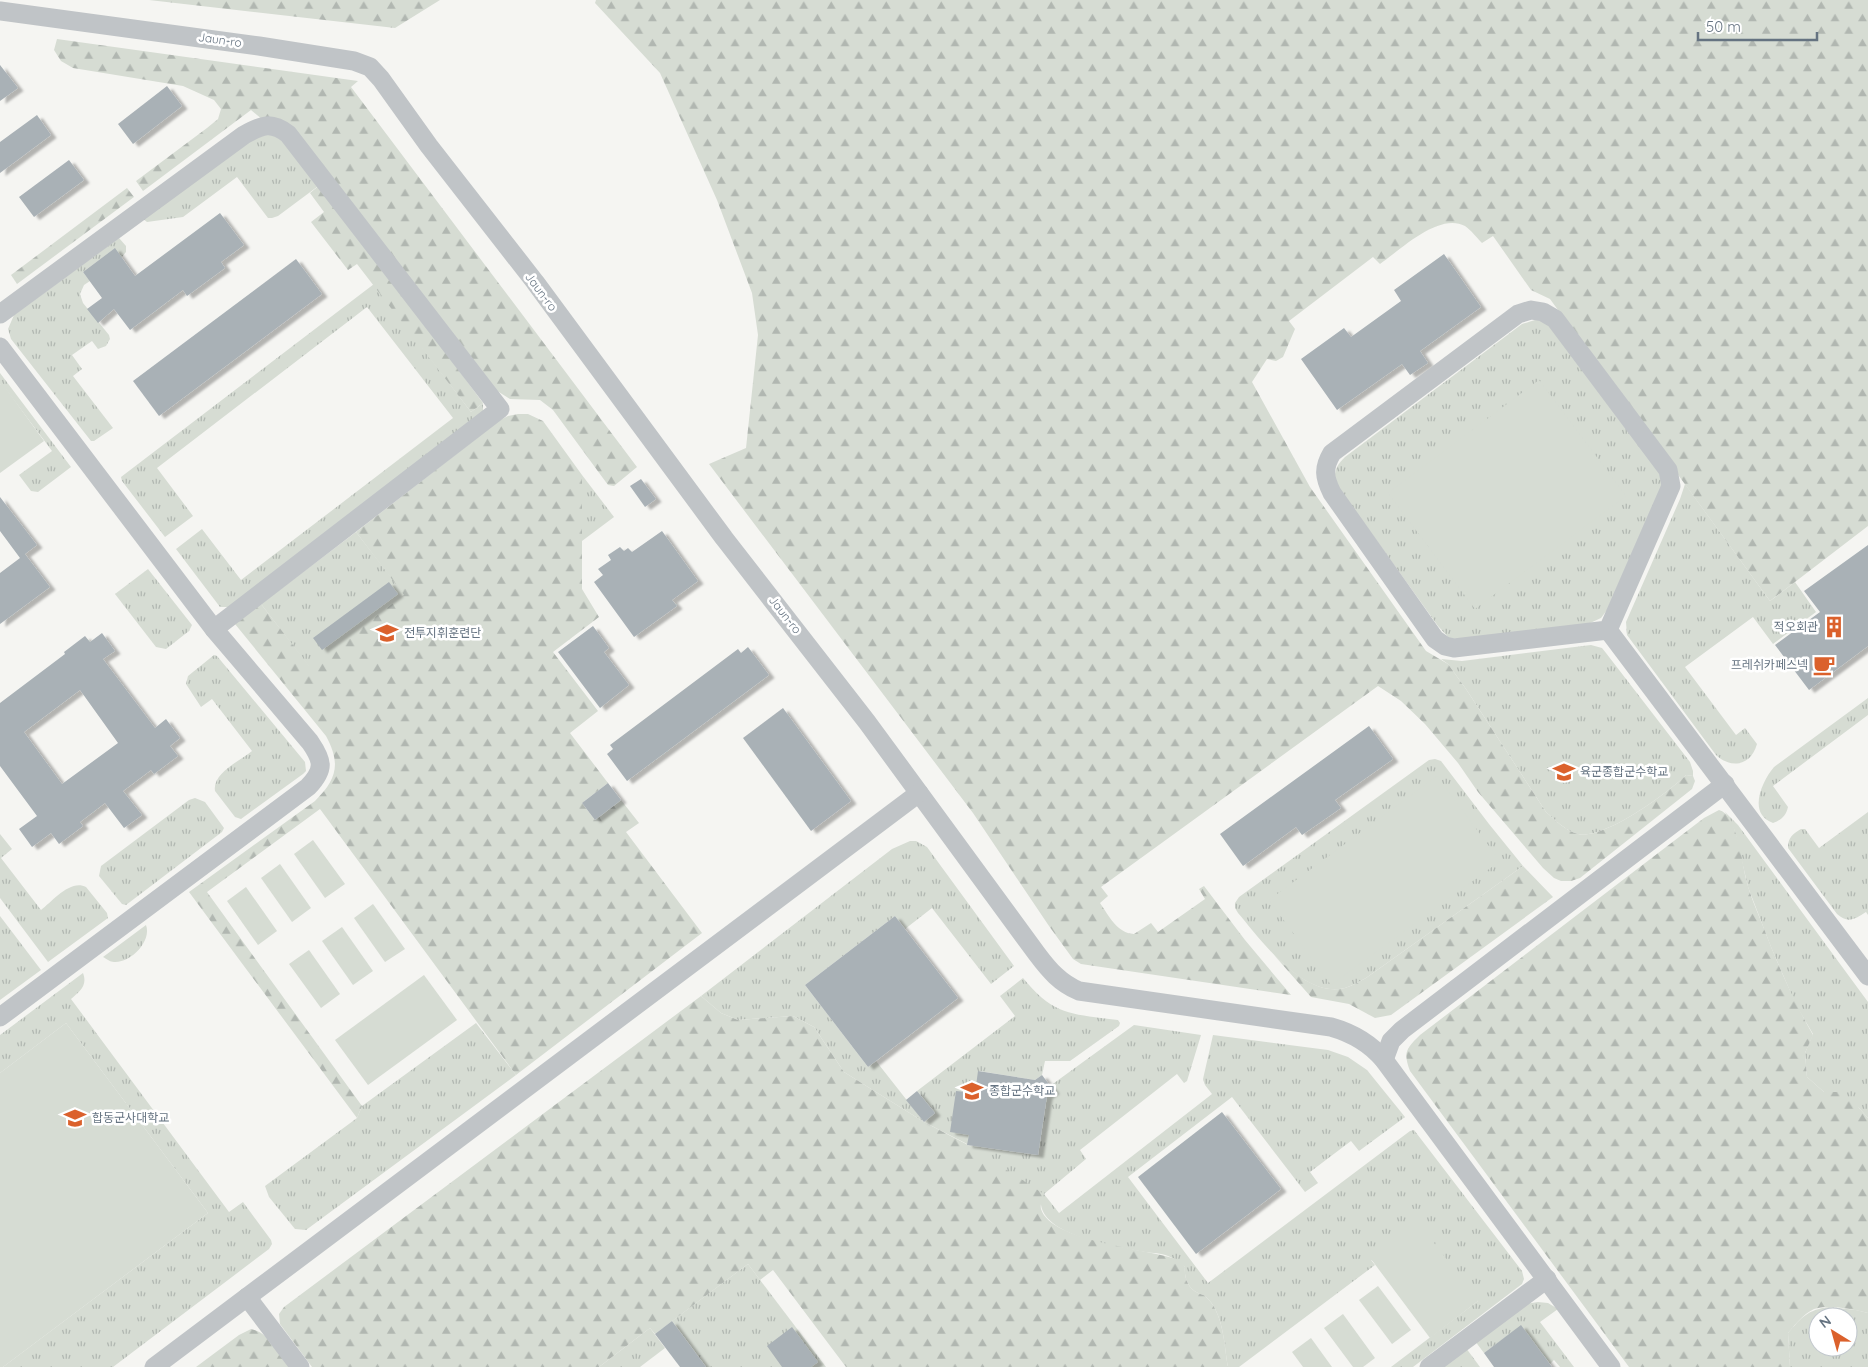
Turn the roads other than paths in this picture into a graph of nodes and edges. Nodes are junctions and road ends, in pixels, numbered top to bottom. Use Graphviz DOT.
graph roads {
  1 [pos="0,10"];
  2 [pos="0,314"];
  3 [pos="0,347"];
  4 [pos="214,629"];
  5 [pos="1608,630"];
  6 [pos="1725,784"];
  7 [pos="919,793"];
  8 [pos="1868,976"];
  9 [pos="0,1017"];
  10 [pos="1352,1034"];
  11 [pos="1397,1034"];
  12 [pos="1384,1060"];
  13 [pos="1547,1279"];
  14 [pos="247,1297"];
  15 [pos="154,1367"];
  16 [pos="300,1367"];
  17 [pos="1429,1367"];
  18 [pos="1611,1367"];
  1 -- 7 [label="street, Jaun-ro"];
  2 -- 4 [label="street"];
  3 -- 4 [label="street"];
  4 -- 9 [label="street"];
  5 -- 5 [label="street"];
  5 -- 6 [label="street"];
  6 -- 8 [label="street"];
  6 -- 11 [label="street"];
  7 -- 10 [label="street, Jaun-ro"];
  7 -- 14 [label="street"];
  10 -- 11 [label="street"];
  10 -- 12 [label="street"];
  11 -- 12 [label="street"];
  12 -- 13 [label="street"];
  13 -- 17 [label="street"];
  13 -- 18 [label="street"];
  14 -- 15 [label="street"];
  14 -- 16 [label="street"];
}
